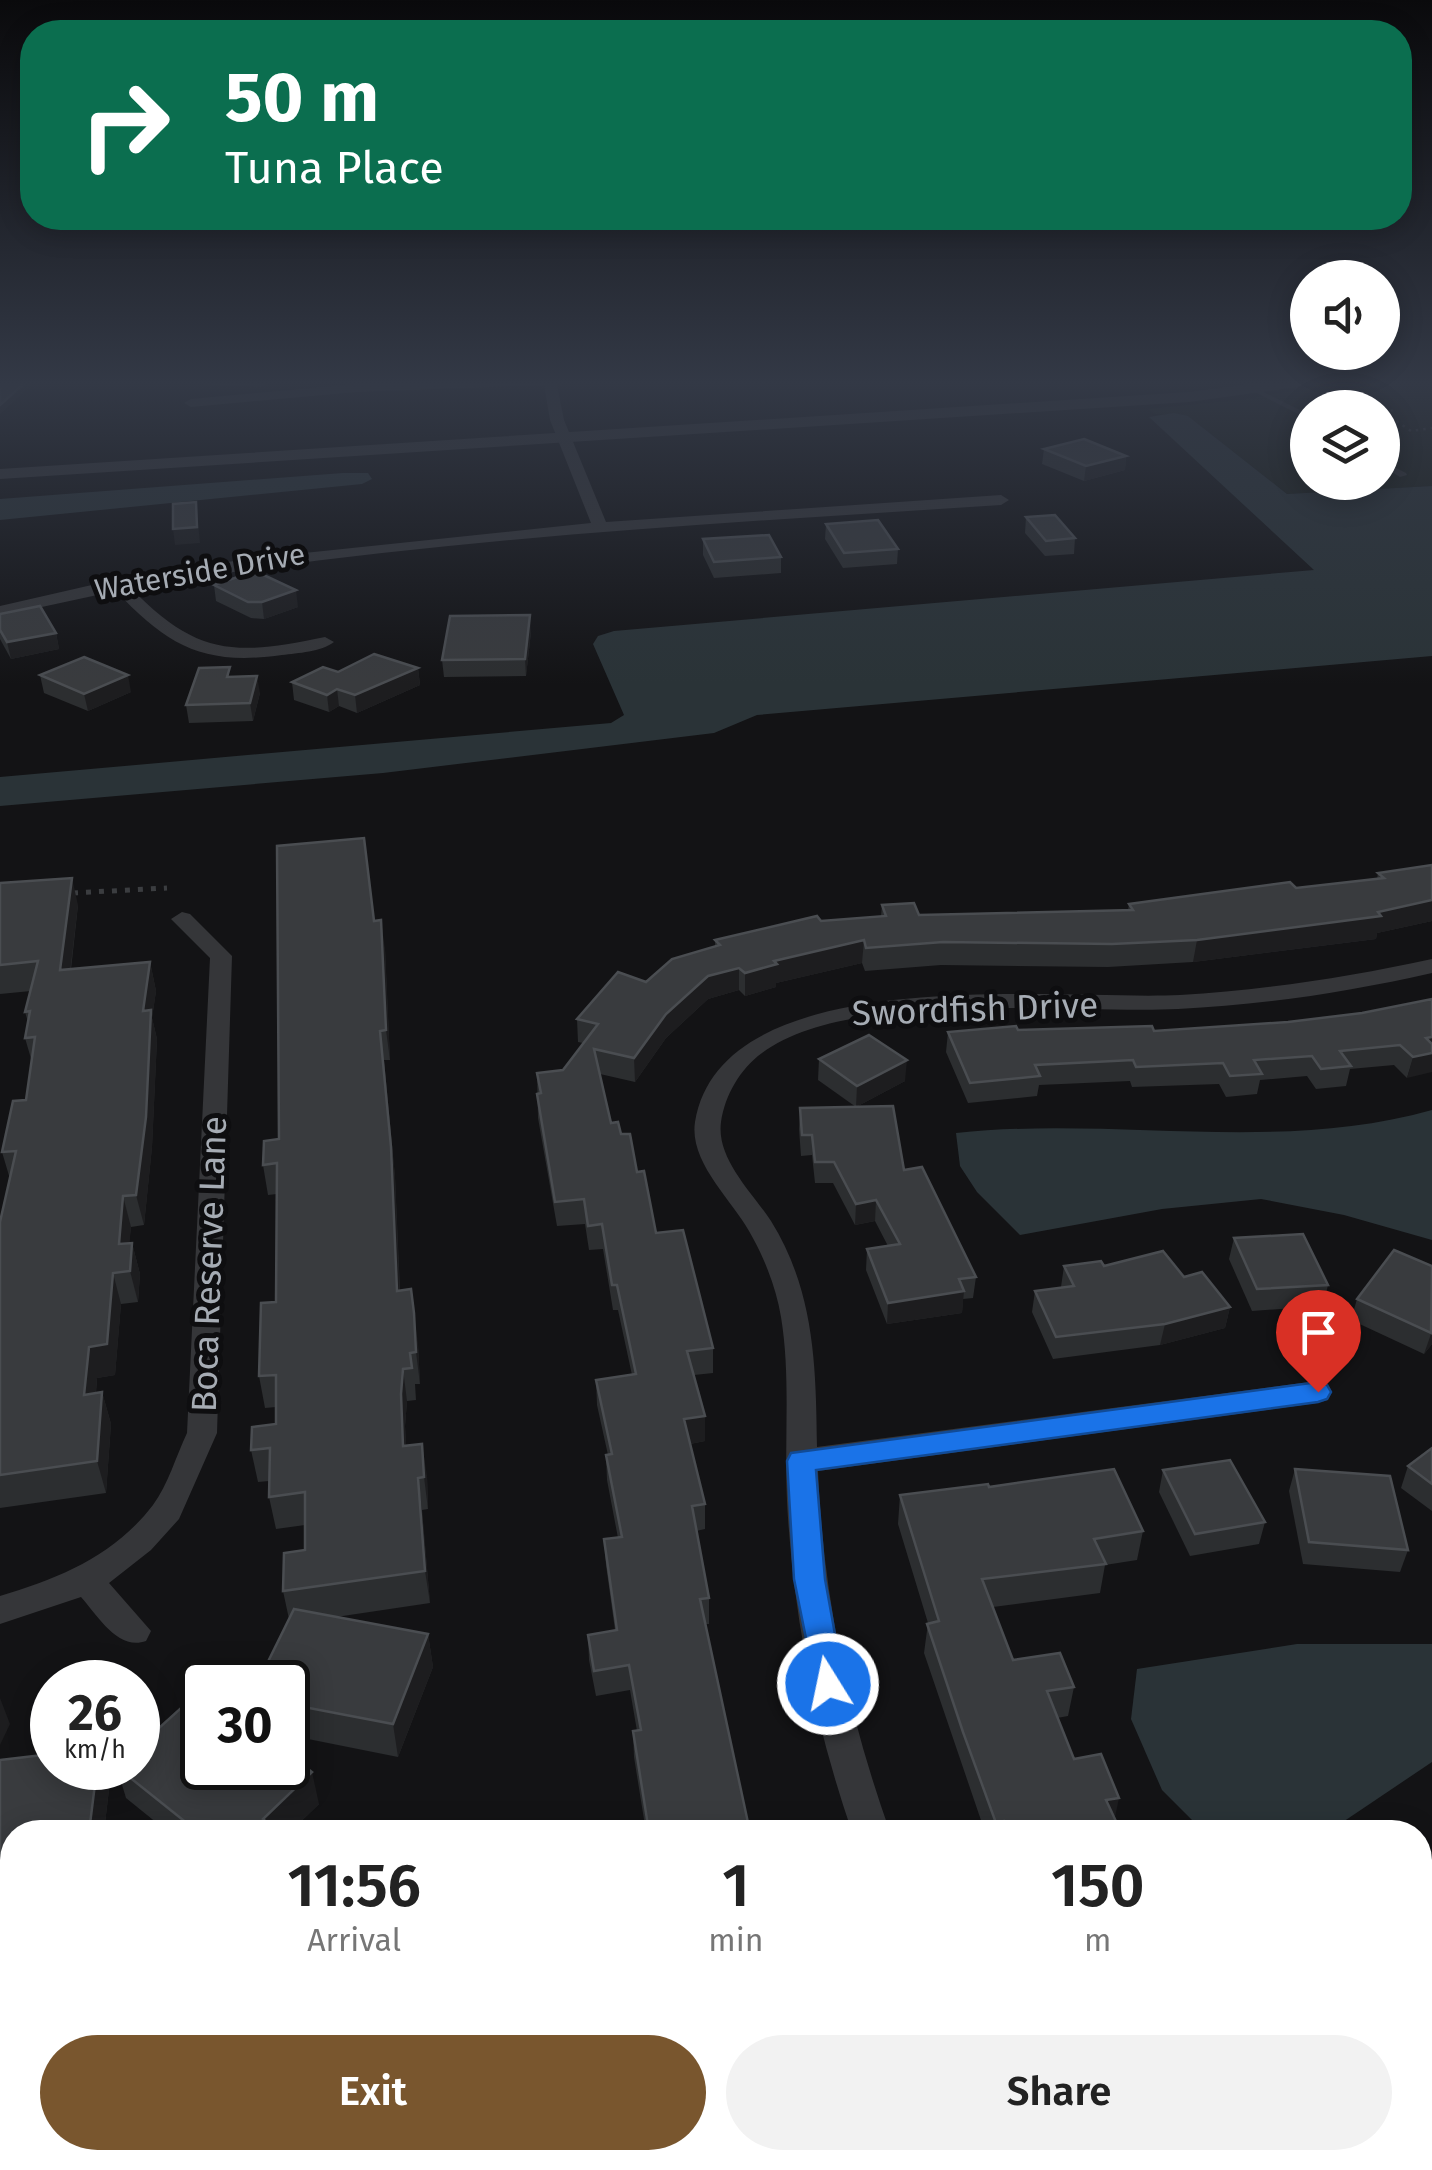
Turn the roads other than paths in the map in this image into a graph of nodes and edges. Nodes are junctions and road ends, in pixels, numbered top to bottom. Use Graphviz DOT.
graph roads {
  1 [pos="582,481"];
  2 [pos="1001,500"];
  3 [pos="602,529"];
  4 [pos="118,584"];
  5 [pos="0,612"];
  6 [pos="325,642"];
  7 [pos="182,919"];
  8 [pos="1432,966"];
  9 [pos="1318,1392"];
  10 [pos="802,1461"];
  11 [pos="84,1579"];
  12 [pos="0,1610"];
  13 [pos="134,1631"];
  14 [pos="868,1820"];
  1 -- 3 [label="street"];
  2 -- 3 [label="street, Waterside Drive"];
  3 -- 4 [label="street, Waterside Drive"];
  4 -- 5 [label="street, Waterside Drive"];
  4 -- 6 [label="street"];
  7 -- 11 [label="street, Boca Reserve Lane"];
  8 -- 10 [label="street, Swordfish Drive"];
  9 -- 10 [label="street"];
  10 -- 14 [label="street, Swordfish Drive"];
  11 -- 12 [label="street, Boca Reserve Lane"];
  11 -- 13 [label="street"];
}
